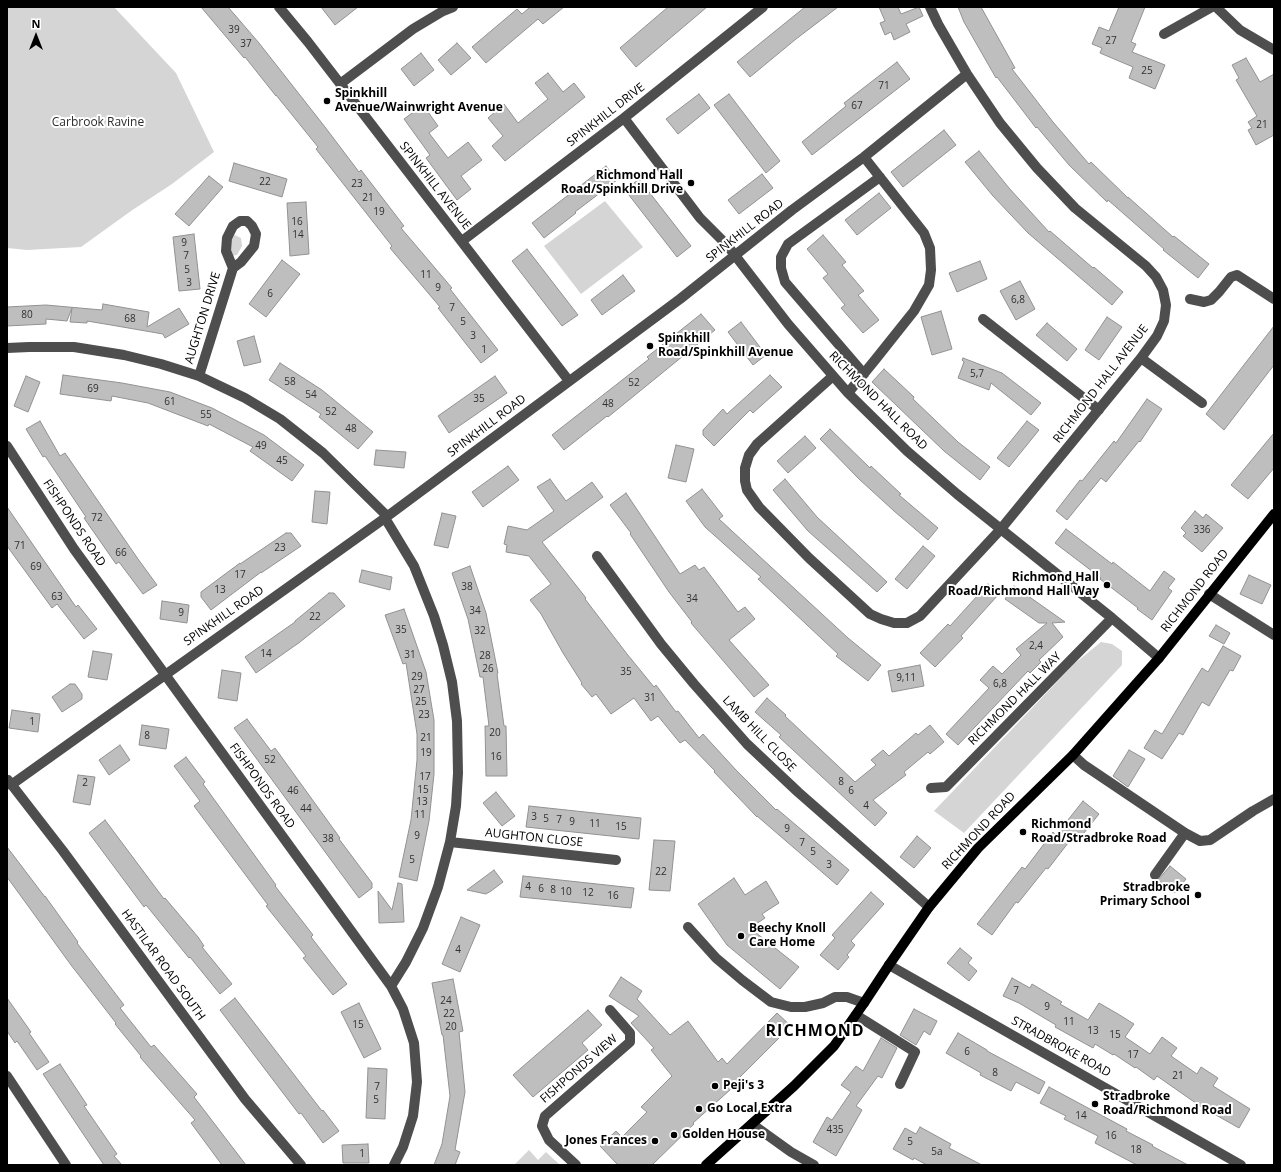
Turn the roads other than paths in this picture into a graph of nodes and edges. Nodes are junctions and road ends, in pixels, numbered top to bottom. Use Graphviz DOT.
graph roads {
  1 [pos="280,7"];
  2 [pos="453,7"];
  3 [pos="763,7"];
  4 [pos="930,7"];
  5 [pos="1212,7"];
  6 [pos="1216,7"];
  7 [pos="1164,34"];
  8 [pos="1274,50"];
  9 [pos="967,74"];
  10 [pos="340,84"];
  11 [pos="624,118"];
  12 [pos="864,157"];
  13 [pos="880,178"];
  14 [pos="462,242"];
  15 [pos="735,255"];
  16 [pos="233,268"];
  17 [pos="1190,299"];
  18 [pos="1274,299"];
  19 [pos="983,319"];
  20 [pos="7,348"];
  21 [pos="1140,358"];
  22 [pos="864,374"];
  23 [pos="199,376"];
  24 [pos="833,376"];
  25 [pos="569,381"];
  26 [pos="848,393"];
  27 [pos="1202,403"];
  28 [pos="1099,410"];
  29 [pos="7,446"];
  30 [pos="1274,514"];
  31 [pos="386,517"];
  32 [pos="1000,530"];
  33 [pos="597,556"];
  34 [pos="1209,594"];
  35 [pos="1112,618"];
  36 [pos="1274,635"];
  37 [pos="1159,658"];
  38 [pos="165,674"];
  39 [pos="1073,755"];
  40 [pos="9,782"];
  41 [pos="930,788"];
  42 [pos="1274,799"];
  43 [pos="1185,833"];
  44 [pos="450,842"];
  45 [pos="616,860"];
  46 [pos="1155,875"];
  47 [pos="929,906"];
  48 [pos="688,927"];
  49 [pos="889,964"];
  50 [pos="391,986"];
  51 [pos="864,1003"];
  52 [pos="610,1010"];
  53 [pos="856,1015"];
  54 [pos="7,1076"];
  55 [pos="900,1084"];
  56 [pos="752,1124"];
  57 [pos="66,1165"];
  58 [pos="301,1165"];
  59 [pos="394,1165"];
  60 [pos="576,1165"];
  61 [pos="706,1165"];
  62 [pos="814,1165"];
  63 [pos="1241,1165"];
  1 -- 10 [label="street, SPINKHILL AVENUE"];
  2 -- 10 [label="street"];
  3 -- 11 [label="street, SPINKHILL DRIVE"];
  4 -- 9 [label="street, RICHMOND HALL AVENUE"];
  5 -- 7 [label="street"];
  6 -- 8 [label="street"];
  9 -- 12 [label="street, SPINKHILL ROAD"];
  9 -- 21 [label="street, RICHMOND HALL AVENUE"];
  10 -- 14 [label="street, SPINKHILL AVENUE"];
  11 -- 14 [label="street, SPINKHILL DRIVE"];
  11 -- 15 [label="street, RICHMOND HALL ROAD"];
  12 -- 13 [label="street"];
  12 -- 15 [label="street, SPINKHILL ROAD"];
  13 -- 22 [label="street"];
  13 -- 22 [label="street"];
  14 -- 25 [label="street, SPINKHILL AVENUE"];
  15 -- 24 [label="street, RICHMOND HALL ROAD"];
  15 -- 25 [label="street, SPINKHILL ROAD"];
  16 -- 23 [label="street, AUGHTON DRIVE"];
  17 -- 18 [label="street"];
  19 -- 28 [label="street"];
  20 -- 23 [label="street"];
  21 -- 27 [label="street"];
  21 -- 28 [label="street, RICHMOND HALL AVENUE"];
  22 -- 26 [label="street"];
  23 -- 31 [label="street"];
  24 -- 26 [label="street, RICHMOND HALL ROAD"];
  24 -- 32 [label="street, RICHMOND HALL AVENUE"];
  25 -- 31 [label="street, SPINKHILL ROAD"];
  26 -- 32 [label="street, RICHMOND HALL ROAD"];
  28 -- 32 [label="street, RICHMOND HALL AVENUE"];
  29 -- 38 [label="street, FISHPONDS ROAD"];
  30 -- 34 [label="main road, RICHMOND ROAD"];
  31 -- 38 [label="street, SPINKHILL ROAD"];
  31 -- 44 [label="street"];
  32 -- 35 [label="street, RICHMOND HALL ROAD"];
  33 -- 47 [label="street, LAMB HILL CLOSE"];
  34 -- 36 [label="street"];
  34 -- 37 [label="main road, RICHMOND ROAD"];
  35 -- 37 [label="street, RICHMOND HALL ROAD"];
  35 -- 41 [label="street, RICHMOND HALL WAY"];
  37 -- 39 [label="main road, RICHMOND ROAD"];
  38 -- 40 [label="street, SPINKHILL ROAD"];
  38 -- 50 [label="street, FISHPONDS ROAD"];
  39 -- 43 [label="street"];
  39 -- 47 [label="main road, RICHMOND ROAD"];
  40 -- 58 [label="street, HASTILAR ROAD SOUTH"];
  42 -- 43 [label="street"];
  43 -- 46 [label="street"];
  44 -- 45 [label="street, AUGHTON CLOSE"];
  44 -- 50 [label="street"];
  47 -- 49 [label="main road, RICHMOND ROAD"];
  48 -- 51 [label="street"];
  49 -- 51 [label="main road, RICHMOND ROAD"];
  49 -- 63 [label="street, STRADBROKE ROAD"];
  50 -- 59 [label="street, FISHPONDS ROAD"];
  51 -- 53 [label="main road, RICHMOND ROAD"];
  52 -- 60 [label="street, FISHPONDS VIEW"];
  53 -- 55 [label="street"];
  53 -- 56 [label="main road, RICHMOND ROAD"];
  54 -- 57 [label="street"];
  56 -- 61 [label="main road, RICHMOND ROAD"];
  56 -- 62 [label="street"];
}
